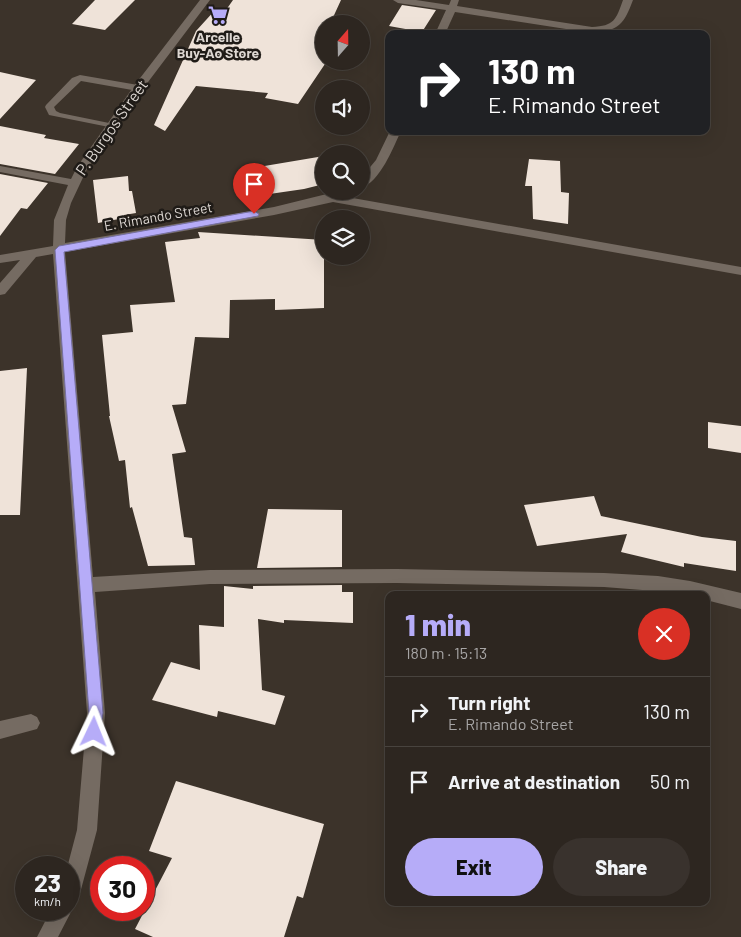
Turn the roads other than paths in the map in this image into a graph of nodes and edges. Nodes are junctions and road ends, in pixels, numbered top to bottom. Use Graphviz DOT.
graph roads {
  1 [pos="205,0"];
  2 [pos="398,0"];
  3 [pos="628,0"];
  4 [pos="453,4"];
  5 [pos="442,30"];
  6 [pos="138,88"];
  7 [pos="111,126"];
  8 [pos="394,135"];
  9 [pos="0,170"];
  10 [pos="370,178"];
  11 [pos="74,183"];
  12 [pos="325,200"];
  13 [pos="345,200"];
  14 [pos="59,250"];
  15 [pos="32,254"];
  16 [pos="0,258"];
  17 [pos="741,271"];
  18 [pos="0,291"];
  19 [pos="85,585"];
  20 [pos="702,591"];
  21 [pos="710,593"];
  22 [pos="741,601"];
  23 [pos="31,723"];
  24 [pos="0,730"];
  25 [pos="80,856"];
  26 [pos="56,921"];
  27 [pos="47,937"];
  1 -- 6 [label="street, P. Burgos Street"];
  2 -- 4 [label="street"];
  3 -- 4 [label="street"];
  4 -- 5 [label="street"];
  6 -- 7 [label="street, P. Burgos Street"];
  6 -- 7 [label="lane"];
  7 -- 11 [label="street, P. Burgos Street"];
  8 -- 10 [label="street"];
  9 -- 11 [label="street"];
  11 -- 14 [label="street, P. Burgos Street"];
  12 -- 14 [label="street, E. Rimando Street"];
  13 -- 17 [label="street"];
  14 -- 15 [label="street, E. Rimando Street"];
  14 -- 19 [label="street, P. Burgos Street"];
  15 -- 16 [label="street, E. Rimando Street"];
  15 -- 18 [label="street"];
  19 -- 20 [label="street"];
  19 -- 25 [label="street, P. Burgos Street"];
  21 -- 22 [label="street"];
  23 -- 24 [label="street"];
  26 -- 27 [label="street"];
}
